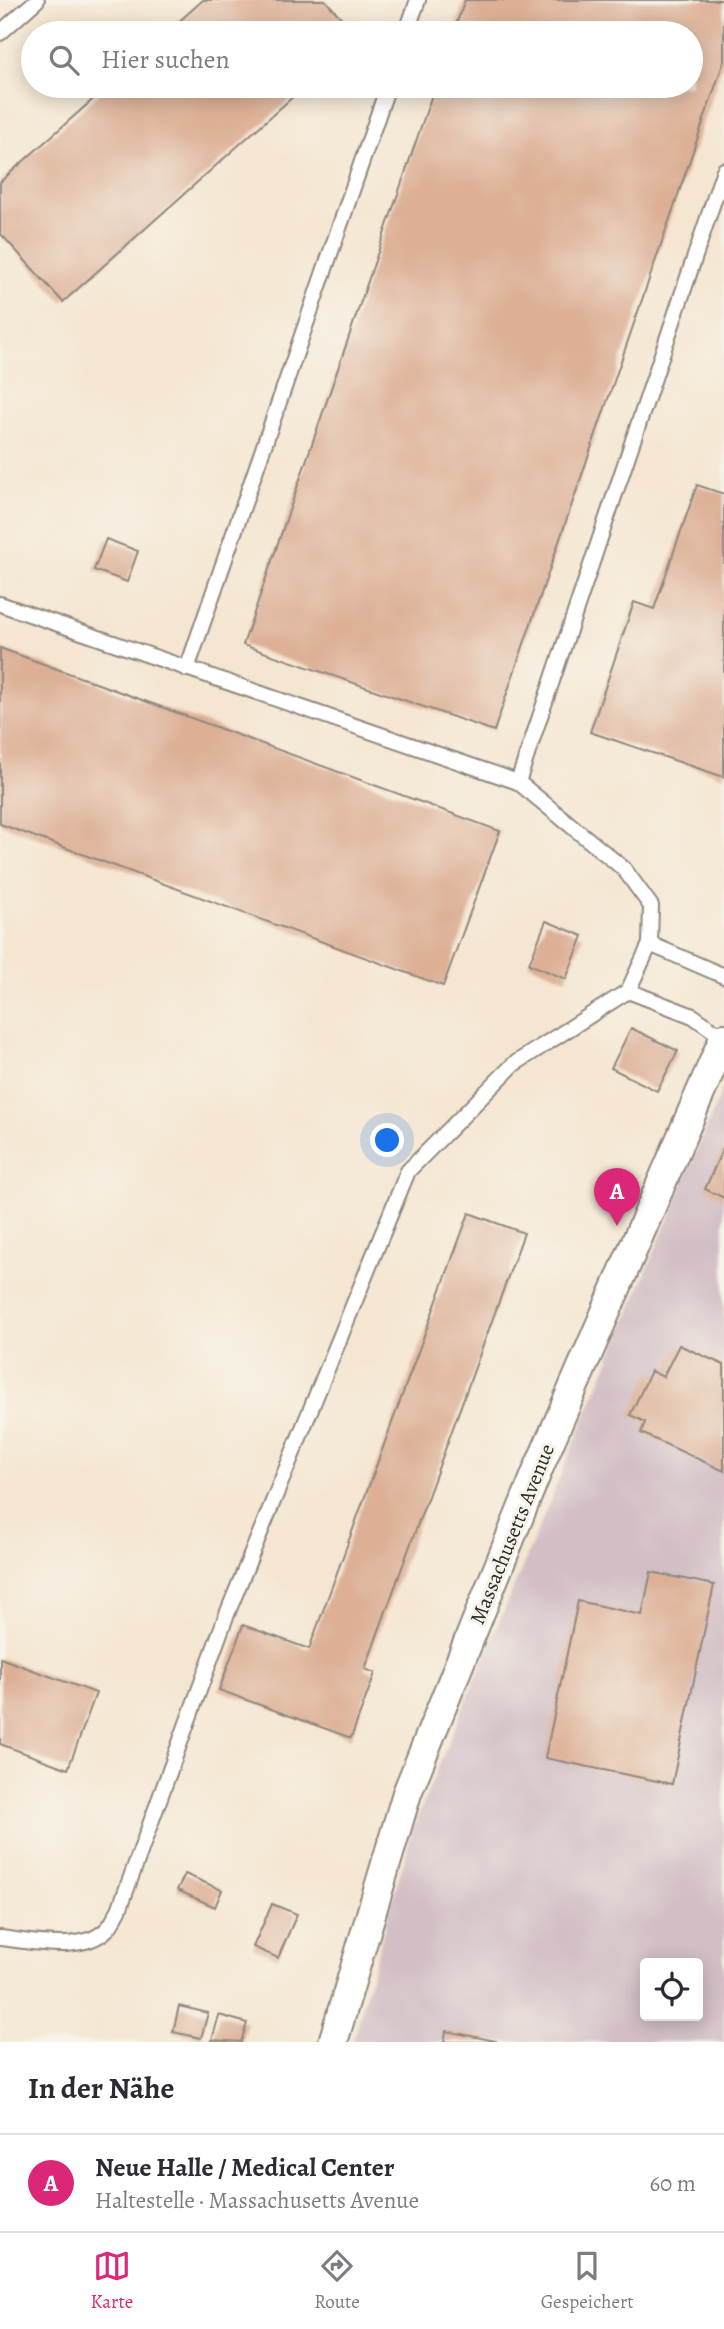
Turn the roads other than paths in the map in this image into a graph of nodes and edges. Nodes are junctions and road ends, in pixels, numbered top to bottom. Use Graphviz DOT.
graph roads {
  1 [pos="37,0"];
  2 [pos="418,0"];
  3 [pos="411,21"];
  4 [pos="0,33"];
  5 [pos="384,98"];
  6 [pos="724,170"];
  7 [pos="0,604"];
  8 [pos="187,669"];
  9 [pos="518,782"];
  10 [pos="650,944"];
  11 [pos="724,976"];
  12 [pos="628,991"];
  13 [pos="724,1038"];
  14 [pos="0,1938"];
  15 [pos="333,2042"];
  1 -- 4 [label="lane"];
  2 -- 3 [label="lane"];
  5 -- 8 [label="lane"];
  6 -- 9 [label="lane"];
  7 -- 8 [label="lane"];
  8 -- 9 [label="lane"];
  9 -- 10 [label="lane"];
  10 -- 11 [label="lane"];
  10 -- 12 [label="lane"];
  12 -- 13 [label="lane"];
  12 -- 14 [label="lane"];
  13 -- 15 [label="street, Massachusetts Avenue"];
}
